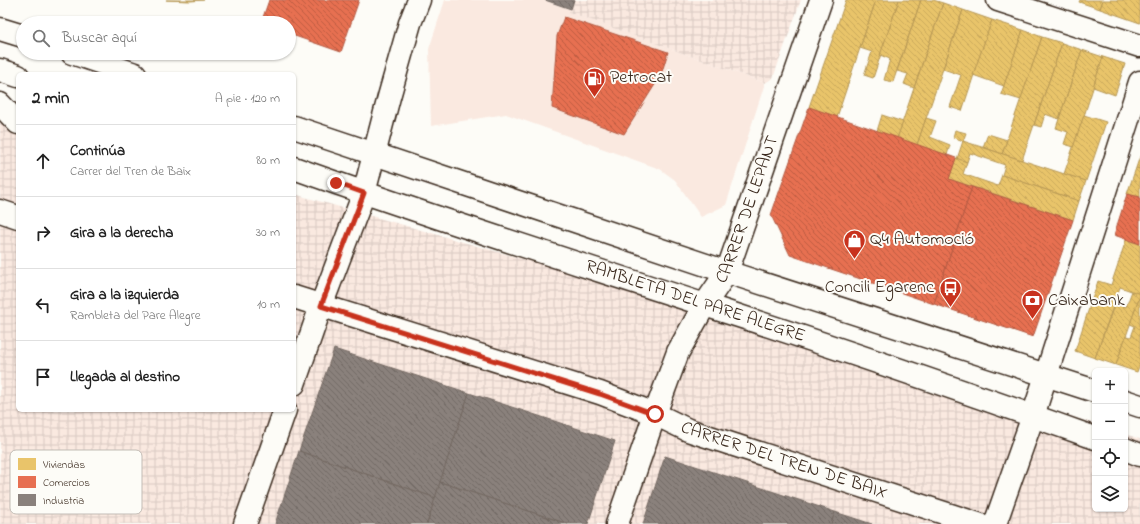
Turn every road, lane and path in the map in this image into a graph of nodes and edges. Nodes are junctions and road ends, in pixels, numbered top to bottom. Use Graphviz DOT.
graph roads {
  1 [pos="419,0"];
  2 [pos="821,0"];
  3 [pos="998,0"];
  4 [pos="0,29"];
  5 [pos="16,34"];
  6 [pos="1140,46"];
  7 [pos="93,60"];
  8 [pos="0,70"];
  9 [pos="129,72"];
  10 [pos="16,75"];
  11 [pos="1140,82"];
  12 [pos="0,104"];
  13 [pos="16,121"];
  14 [pos="296,128"];
  15 [pos="374,154"];
  16 [pos="296,169"];
  17 [pos="364,193"];
  18 [pos="0,211"];
  19 [pos="16,216"];
  20 [pos="727,272"];
  21 [pos="296,298"];
  22 [pos="705,304"];
  23 [pos="321,306"];
  24 [pos="1046,375"];
  25 [pos="296,378"];
  26 [pos="1092,390"];
  27 [pos="1128,402"];
  28 [pos="1140,406"];
  29 [pos="284,412"];
  30 [pos="655,414"];
  31 [pos="1033,416"];
  32 [pos="1092,437"];
  33 [pos="1128,450"];
  34 [pos="1140,455"];
  35 [pos="245,524"];
  36 [pos="617,524"];
  37 [pos="978,524"];
  38 [pos="995,524"];
  1 -- 15 [label="street"];
  2 -- 20 [label="street, CARRER DE LEPANT"];
  3 -- 6 [label="street"];
  4 -- 5 [label="street"];
  7 -- 9 [label="street"];
  8 -- 10 [label="street"];
  11 -- 24 [label="street"];
  12 -- 13 [label="street"];
  14 -- 15 [label="street"];
  15 -- 17 [label="street"];
  15 -- 20 [label="street"];
  16 -- 17 [label="street, RAMBLETA DEL PARE ALEGRE"];
  17 -- 22 [label="street, RAMBLETA DEL PARE ALEGRE"];
  17 -- 23 [label="street"];
  18 -- 19 [label="street"];
  20 -- 22 [label="street, CARRER DE LEPANT"];
  20 -- 24 [label="street"];
  21 -- 23 [label="street, CARRER DEL TREN DE BAIX"];
  22 -- 30 [label="street, CARRER DE LEPANT"];
  22 -- 31 [label="street, RAMBLETA DEL PARE ALEGRE"];
  23 -- 25 [label="street"];
  23 -- 30 [label="street, CARRER DEL TREN DE BAIX"];
  24 -- 26 [label="street"];
  24 -- 31 [label="street"];
  27 -- 28 [label="street"];
  29 -- 35 [label="street"];
  30 -- 36 [label="street, CARRER DE LEPANT"];
  30 -- 37 [label="street, CARRER DEL TREN DE BAIX"];
  31 -- 32 [label="street, RAMBLETA DEL PARE ALEGRE"];
  31 -- 38 [label="street"];
  33 -- 34 [label="street"];
}
